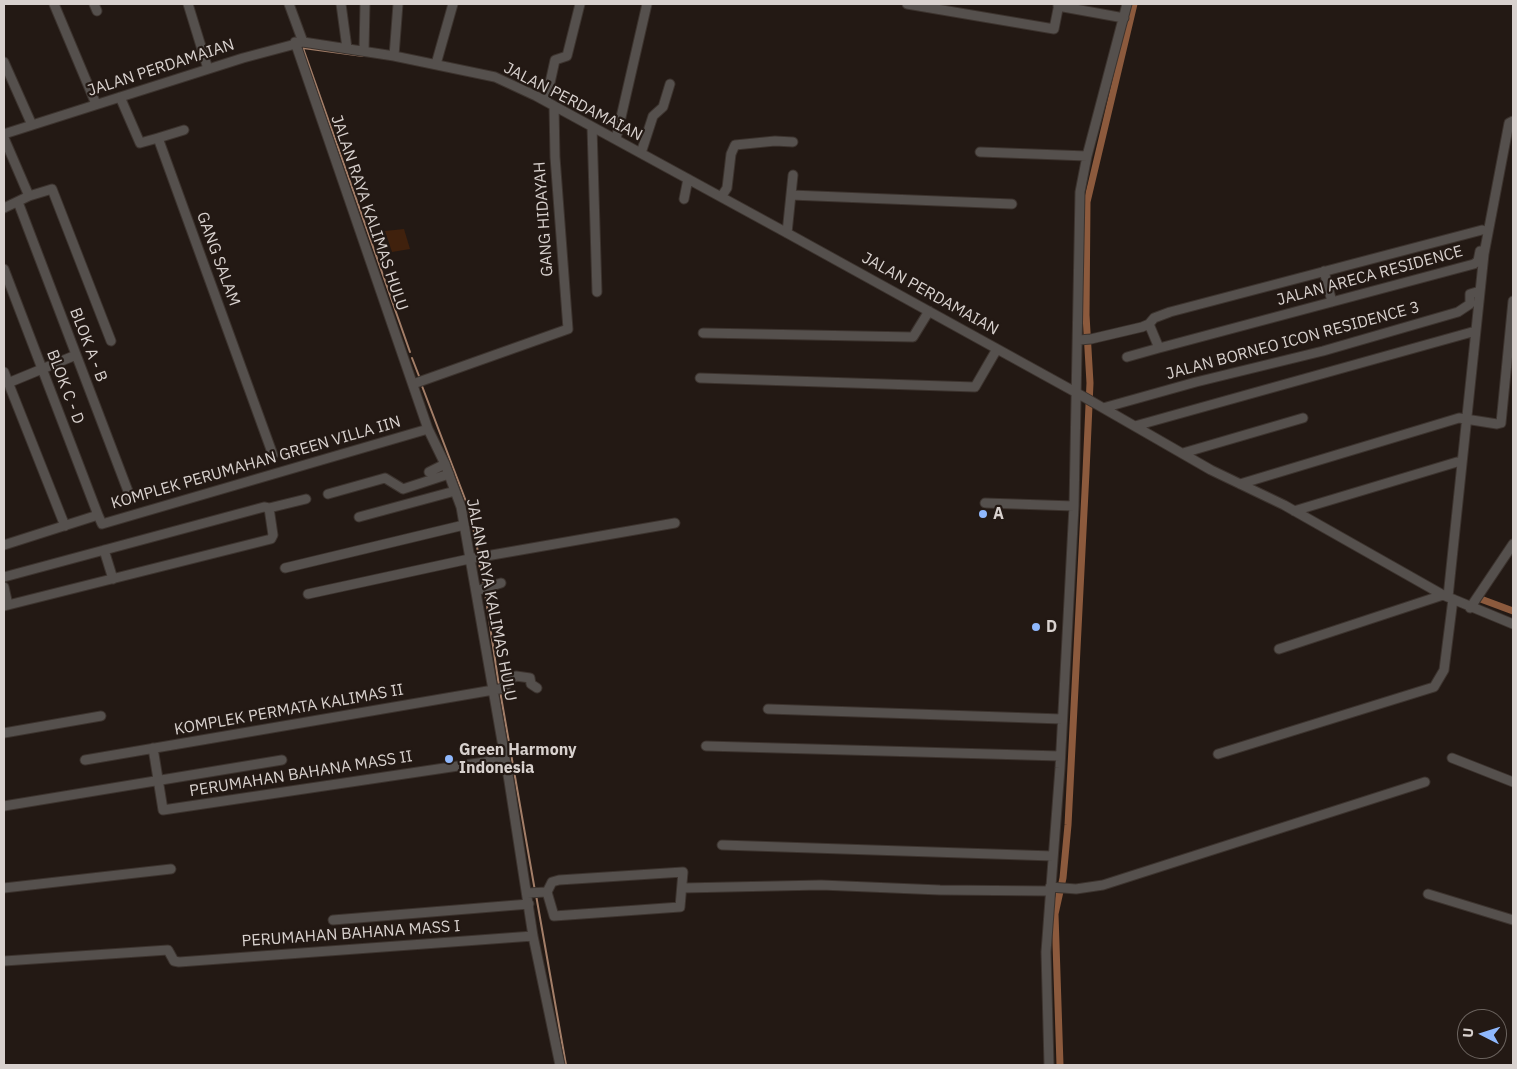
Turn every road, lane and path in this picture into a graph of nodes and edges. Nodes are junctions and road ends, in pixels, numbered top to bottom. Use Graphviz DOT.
graph roads {
  1 [pos="54,4"];
  2 [pos="188,4"];
  3 [pos="289,4"];
  4 [pos="341,4"];
  5 [pos="365,4"];
  6 [pos="398,4"];
  7 [pos="452,4"];
  8 [pos="580,4"];
  9 [pos="647,4"];
  10 [pos="907,4"];
  11 [pos="1127,4"];
  12 [pos="1058,5"];
  13 [pos="1124,18"];
  14 [pos="299,42"];
  15 [pos="347,48"];
  16 [pos="364,51"];
  17 [pos="394,56"];
  18 [pos="4,62"];
  19 [pos="436,64"];
  20 [pos="208,69"];
  21 [pos="670,84"];
  22 [pos="120,97"];
  23 [pos="96,104"];
  24 [pos="550,104"];
  25 [pos="1513,121"];
  26 [pos="32,125"];
  27 [pos="592,127"];
  28 [pos="184,130"];
  29 [pos="4,134"];
  30 [pos="4,138"];
  31 [pos="158,138"];
  32 [pos="616,139"];
  33 [pos="793,142"];
  34 [pos="980,152"];
  35 [pos="641,153"];
  36 [pos="1087,156"];
  37 [pos="793,176"];
  38 [pos="688,179"];
  39 [pos="791,195"];
  40 [pos="29,196"];
  41 [pos="721,197"];
  42 [pos="684,199"];
  43 [pos="18,202"];
  44 [pos="1012,204"];
  45 [pos="4,208"];
  46 [pos="1485,216"];
  47 [pos="1482,230"];
  48 [pos="787,233"];
  49 [pos="4,269"];
  50 [pos="1324,271"];
  51 [pos="1480,291"];
  52 [pos="597,292"];
  53 [pos="1513,301"];
  54 [pos="1332,302"];
  55 [pos="929,311"];
  56 [pos="1149,324"];
  57 [pos="1472,332"];
  58 [pos="704,333"];
  59 [pos="1085,340"];
  60 [pos="111,341"];
  61 [pos="1159,348"];
  62 [pos="997,349"];
  63 [pos="1511,350"];
  64 [pos="76,355"];
  65 [pos="1127,357"];
  66 [pos="42,369"];
  67 [pos="4,372"];
  68 [pos="700,378"];
  69 [pos="8,383"];
  70 [pos="413,384"];
  71 [pos="1080,395"];
  72 [pos="1103,408"];
  73 [pos="1303,418"];
  74 [pos="1467,418"];
  75 [pos="1135,426"];
  76 [pos="428,429"];
  77 [pos="1183,453"];
  78 [pos="274,455"];
  79 [pos="1456,462"];
  80 [pos="446,464"];
  81 [pos="429,472"];
  82 [pos="449,474"];
  83 [pos="1240,484"];
  84 [pos="455,491"];
  85 [pos="328,494"];
  86 [pos="130,498"];
  87 [pos="306,499"];
  88 [pos="985,503"];
  89 [pos="1074,506"];
  90 [pos="269,508"];
  91 [pos="1294,510"];
  92 [pos="98,516"];
  93 [pos="359,517"];
  94 [pos="675,522"];
  95 [pos="464,525"];
  96 [pos="65,526"];
  97 [pos="1513,544"];
  98 [pos="4,545"];
  99 [pos="104,550"];
  100 [pos="469,559"];
  101 [pos="285,568"];
  102 [pos="4,577"];
  103 [pos="113,579"];
  104 [pos="501,583"];
  105 [pos="4,587"];
  106 [pos="476,591"];
  107 [pos="308,594"];
  108 [pos="1448,597"];
  109 [pos="1473,603"];
  110 [pos="6,606"];
  111 [pos="1513,624"];
  112 [pos="1279,649"];
  113 [pos="536,688"];
  114 [pos="497,689"];
  115 [pos="768,709"];
  116 [pos="101,716"];
  117 [pos="1062,719"];
  118 [pos="4,733"];
  119 [pos="706,746"];
  120 [pos="153,748"];
  121 [pos="1218,754"];
  122 [pos="1060,756"];
  123 [pos="1452,758"];
  124 [pos="505,759"];
  125 [pos="85,760"];
  126 [pos="282,760"];
  127 [pos="158,780"];
  128 [pos="1425,782"];
  129 [pos="1513,782"];
  130 [pos="4,806"];
  131 [pos="722,845"];
  132 [pos="1053,856"];
  133 [pos="171,869"];
  134 [pos="4,888"];
  135 [pos="683,888"];
  136 [pos="1051,888"];
  137 [pos="536,893"];
  138 [pos="1428,894"];
  139 [pos="528,904"];
  140 [pos="333,920"];
  141 [pos="1513,920"];
  142 [pos="533,936"];
  143 [pos="4,961"];
  144 [pos="560,1065"];
  145 [pos="1049,1065"];
  1 -- 23 [label="street"];
  2 -- 20 [label="street"];
  3 -- 14 [label="street, JALAN RAYA KALIMAS HULU"];
  4 -- 15 [label="street"];
  5 -- 16 [label="street"];
  6 -- 17 [label="street"];
  7 -- 19 [label="street"];
  8 -- 24 [label="street, GANG HIDAYAH"];
  9 -- 32 [label="street"];
  10 -- 12 [label="street"];
  11 -- 13 [label="street"];
  12 -- 13 [label="street"];
  13 -- 36 [label="street"];
  14 -- 15 [label="street, JALAN PERDAMAIAN"];
  14 -- 20 [label="street, JALAN PERDAMAIAN"];
  14 -- 70 [label="street, JALAN RAYA KALIMAS HULU"];
  15 -- 16 [label="street, JALAN PERDAMAIAN"];
  16 -- 17 [label="street, JALAN PERDAMAIAN"];
  17 -- 19 [label="street, JALAN PERDAMAIAN"];
  18 -- 26 [label="street"];
  19 -- 24 [label="street, JALAN PERDAMAIAN"];
  20 -- 22 [label="street, JALAN PERDAMAIAN"];
  21 -- 35 [label="street"];
  22 -- 23 [label="street, JALAN PERDAMAIAN"];
  22 -- 31 [label="street"];
  23 -- 26 [label="street, JALAN PERDAMAIAN"];
  24 -- 27 [label="street, JALAN PERDAMAIAN"];
  24 -- 70 [label="street, GANG HIDAYAH"];
  25 -- 51 [label="street"];
  26 -- 29 [label="street, JALAN PERDAMAIAN"];
  27 -- 32 [label="street, JALAN PERDAMAIAN"];
  27 -- 52 [label="street"];
  28 -- 31 [label="street"];
  30 -- 40 [label="street"];
  31 -- 78 [label="street, GANG SALAM"];
  32 -- 35 [label="street, JALAN PERDAMAIAN"];
  33 -- 41 [label="street"];
  34 -- 36 [label="street"];
  35 -- 38 [label="street, JALAN PERDAMAIAN"];
  36 -- 59 [label="street"];
  37 -- 39 [label="street"];
  38 -- 41 [label="street, JALAN PERDAMAIAN"];
  38 -- 42 [label="street"];
  39 -- 44 [label="street"];
  39 -- 48 [label="street"];
  40 -- 43 [label="street"];
  40 -- 60 [label="street"];
  41 -- 48 [label="street, JALAN PERDAMAIAN"];
  43 -- 45 [label="street"];
  43 -- 64 [label="street, BLOK A - B"];
  46 -- 47 [label="street"];
  47 -- 50 [label="street, JALAN ARECA RESIDENCE"];
  47 -- 54 [label="street, JALAN ARECA RESIDENCE"];
  48 -- 55 [label="street, JALAN PERDAMAIAN"];
  49 -- 66 [label="street, BLOK C - D"];
  50 -- 54 [label="street"];
  50 -- 56 [label="street, JALAN ARECA RESIDENCE"];
  51 -- 72 [label="street, JALAN BORNEO ICON RESIDENCE 3"];
  51 -- 74 [label="street"];
  53 -- 63 [label="street"];
  54 -- 61 [label="street, JALAN ARECA RESIDENCE"];
  55 -- 58 [label="street"];
  55 -- 62 [label="street, JALAN PERDAMAIAN"];
  56 -- 59 [label="street, JALAN ARECA RESIDENCE"];
  56 -- 61 [label="street"];
  57 -- 75 [label="street"];
  59 -- 71 [label="street"];
  61 -- 65 [label="street, JALAN ARECA RESIDENCE"];
  62 -- 68 [label="street"];
  62 -- 71 [label="street, JALAN PERDAMAIAN"];
  63 -- 74 [label="street"];
  64 -- 66 [label="street"];
  64 -- 86 [label="street, BLOK A - B"];
  66 -- 69 [label="street"];
  66 -- 92 [label="street, BLOK C - D"];
  67 -- 69 [label="street"];
  69 -- 96 [label="street"];
  70 -- 76 [label="street, JALAN RAYA KALIMAS HULU"];
  71 -- 72 [label="street, JALAN PERDAMAIAN"];
  71 -- 89 [label="street"];
  72 -- 75 [label="street, JALAN PERDAMAIAN"];
  73 -- 77 [label="street"];
  74 -- 83 [label="street"];
  74 -- 108 [label="street"];
  75 -- 77 [label="street, JALAN PERDAMAIAN"];
  76 -- 80 [label="street, JALAN RAYA KALIMAS HULU"];
  76 -- 92 [label="street, KOMPLEK PERUMAHAN GREEN VILLA IIN"];
  77 -- 83 [label="street, JALAN PERDAMAIAN"];
  79 -- 91 [label="street"];
  80 -- 81 [label="street"];
  80 -- 82 [label="street, JALAN RAYA KALIMAS HULU"];
  82 -- 84 [label="street, JALAN RAYA KALIMAS HULU"];
  82 -- 85 [label="street"];
  83 -- 91 [label="street, JALAN PERDAMAIAN"];
  84 -- 93 [label="street"];
  84 -- 95 [label="street, JALAN RAYA KALIMAS HULU"];
  87 -- 90 [label="street"];
  88 -- 89 [label="street"];
  89 -- 117 [label="street"];
  90 -- 99 [label="street"];
  90 -- 103 [label="street"];
  91 -- 108 [label="street, JALAN PERDAMAIAN"];
  92 -- 96 [label="street"];
  94 -- 100 [label="street"];
  95 -- 100 [label="street, JALAN RAYA KALIMAS HULU"];
  95 -- 101 [label="street"];
  96 -- 98 [label="street"];
  97 -- 109 [label="street"];
  99 -- 102 [label="street"];
  99 -- 103 [label="street"];
  100 -- 106 [label="street, JALAN RAYA KALIMAS HULU"];
  100 -- 107 [label="street"];
  103 -- 110 [label="street"];
  104 -- 106 [label="street"];
  105 -- 110 [label="street"];
  106 -- 114 [label="street, JALAN RAYA KALIMAS HULU"];
  108 -- 109 [label="street, JALAN PERDAMAIAN"];
  108 -- 112 [label="street"];
  108 -- 121 [label="street"];
  109 -- 111 [label="street, JALAN PERDAMAIAN"];
  113 -- 114 [label="street"];
  114 -- 120 [label="street, KOMPLEK PERMATA KALIMAS II"];
  114 -- 124 [label="street, JALAN RAYA KALIMAS HULU"];
  115 -- 117 [label="street"];
  116 -- 118 [label="street"];
  117 -- 122 [label="street"];
  119 -- 122 [label="street"];
  120 -- 125 [label="street, KOMPLEK PERMATA KALIMAS II"];
  120 -- 127 [label="street, PERUMAHAN BAHANA MASS II"];
  122 -- 132 [label="street"];
  123 -- 129 [label="street"];
  124 -- 127 [label="street, PERUMAHAN BAHANA MASS II"];
  124 -- 137 [label="street, JALAN RAYA KALIMAS HULU"];
  126 -- 127 [label="street"];
  127 -- 130 [label="street"];
  128 -- 136 [label="street"];
  131 -- 132 [label="street"];
  132 -- 136 [label="street"];
  133 -- 134 [label="street"];
  135 -- 136 [label="street"];
  135 -- 137 [label="street"];
  135 -- 137 [label="street"];
  136 -- 145 [label="street"];
  137 -- 139 [label="street, JALAN RAYA KALIMAS HULU"];
  138 -- 141 [label="street"];
  139 -- 140 [label="street"];
  139 -- 142 [label="street, JALAN RAYA KALIMAS HULU"];
  142 -- 143 [label="street, PERUMAHAN BAHANA MASS I"];
  142 -- 144 [label="street, JALAN RAYA KALIMAS HULU"];
}
